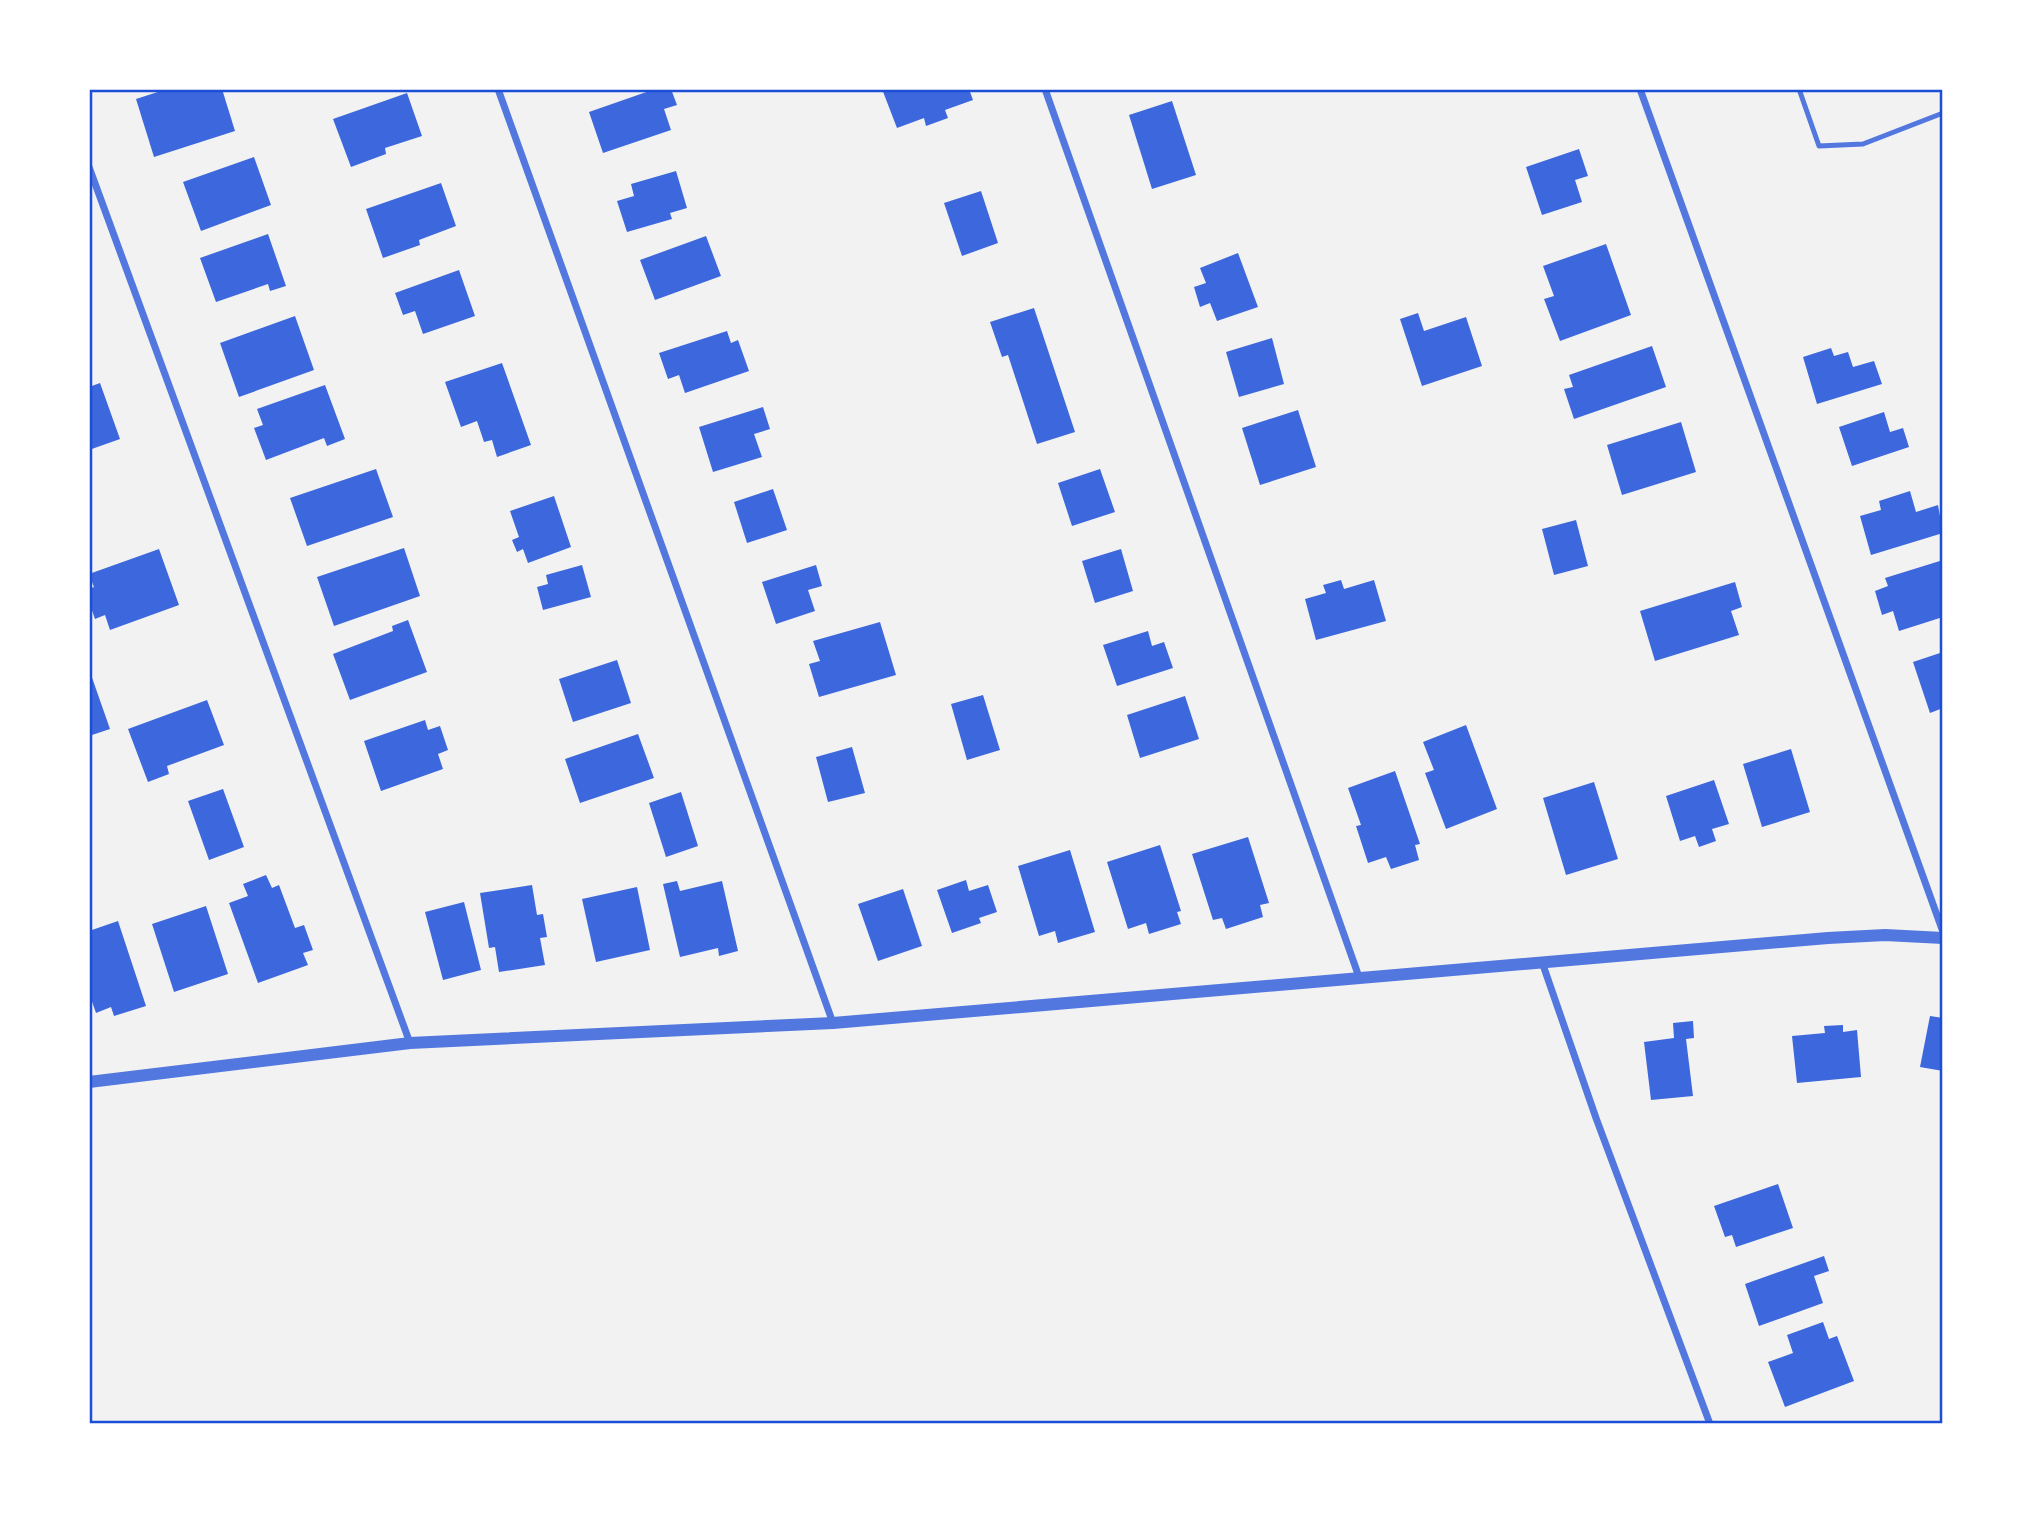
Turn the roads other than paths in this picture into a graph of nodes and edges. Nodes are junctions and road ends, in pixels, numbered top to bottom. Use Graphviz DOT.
graph roads {
  1 [pos="498,89"];
  2 [pos="1045,89"];
  3 [pos="1640,89"];
  4 [pos="1799,89"];
  5 [pos="1943,113"];
  6 [pos="89,167"];
  7 [pos="1943,932"];
  8 [pos="1943,938"];
  9 [pos="1542,962"];
  10 [pos="1359,977"];
  11 [pos="833,1023"];
  12 [pos="410,1043"];
  13 [pos="89,1082"];
  14 [pos="1710,1424"];
  1 -- 11 [label="street"];
  2 -- 10 [label="street"];
  3 -- 7 [label="street"];
  4 -- 5 [label="lane"];
  6 -- 12 [label="street"];
  8 -- 9 [label="street"];
  9 -- 10 [label="street"];
  9 -- 14 [label="street"];
  10 -- 11 [label="street"];
  11 -- 12 [label="street"];
  12 -- 13 [label="street"];
}
